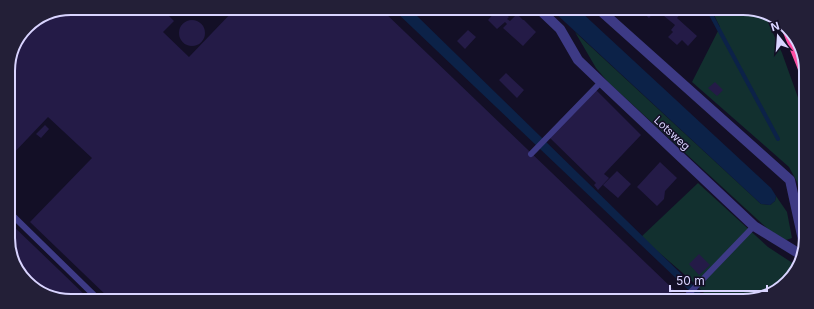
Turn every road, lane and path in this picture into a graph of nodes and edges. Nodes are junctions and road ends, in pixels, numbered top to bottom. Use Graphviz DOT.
graph roads {
  1 [pos="545,15"];
  2 [pos="605,15"];
  3 [pos="600,82"];
  4 [pos="532,153"];
  5 [pos="15,218"];
  6 [pos="799,222"];
  7 [pos="754,226"];
  8 [pos="797,252"];
  9 [pos="93,294"];
  10 [pos="688,294"];
  1 -- 3 [label="street, Lotsweg"];
  2 -- 6 [label="street"];
  3 -- 4 [label="lane"];
  3 -- 7 [label="street, Lotsweg"];
  5 -- 9 [label="lane"];
  7 -- 8 [label="street, Lotsweg"];
  7 -- 10 [label="lane"];
}
